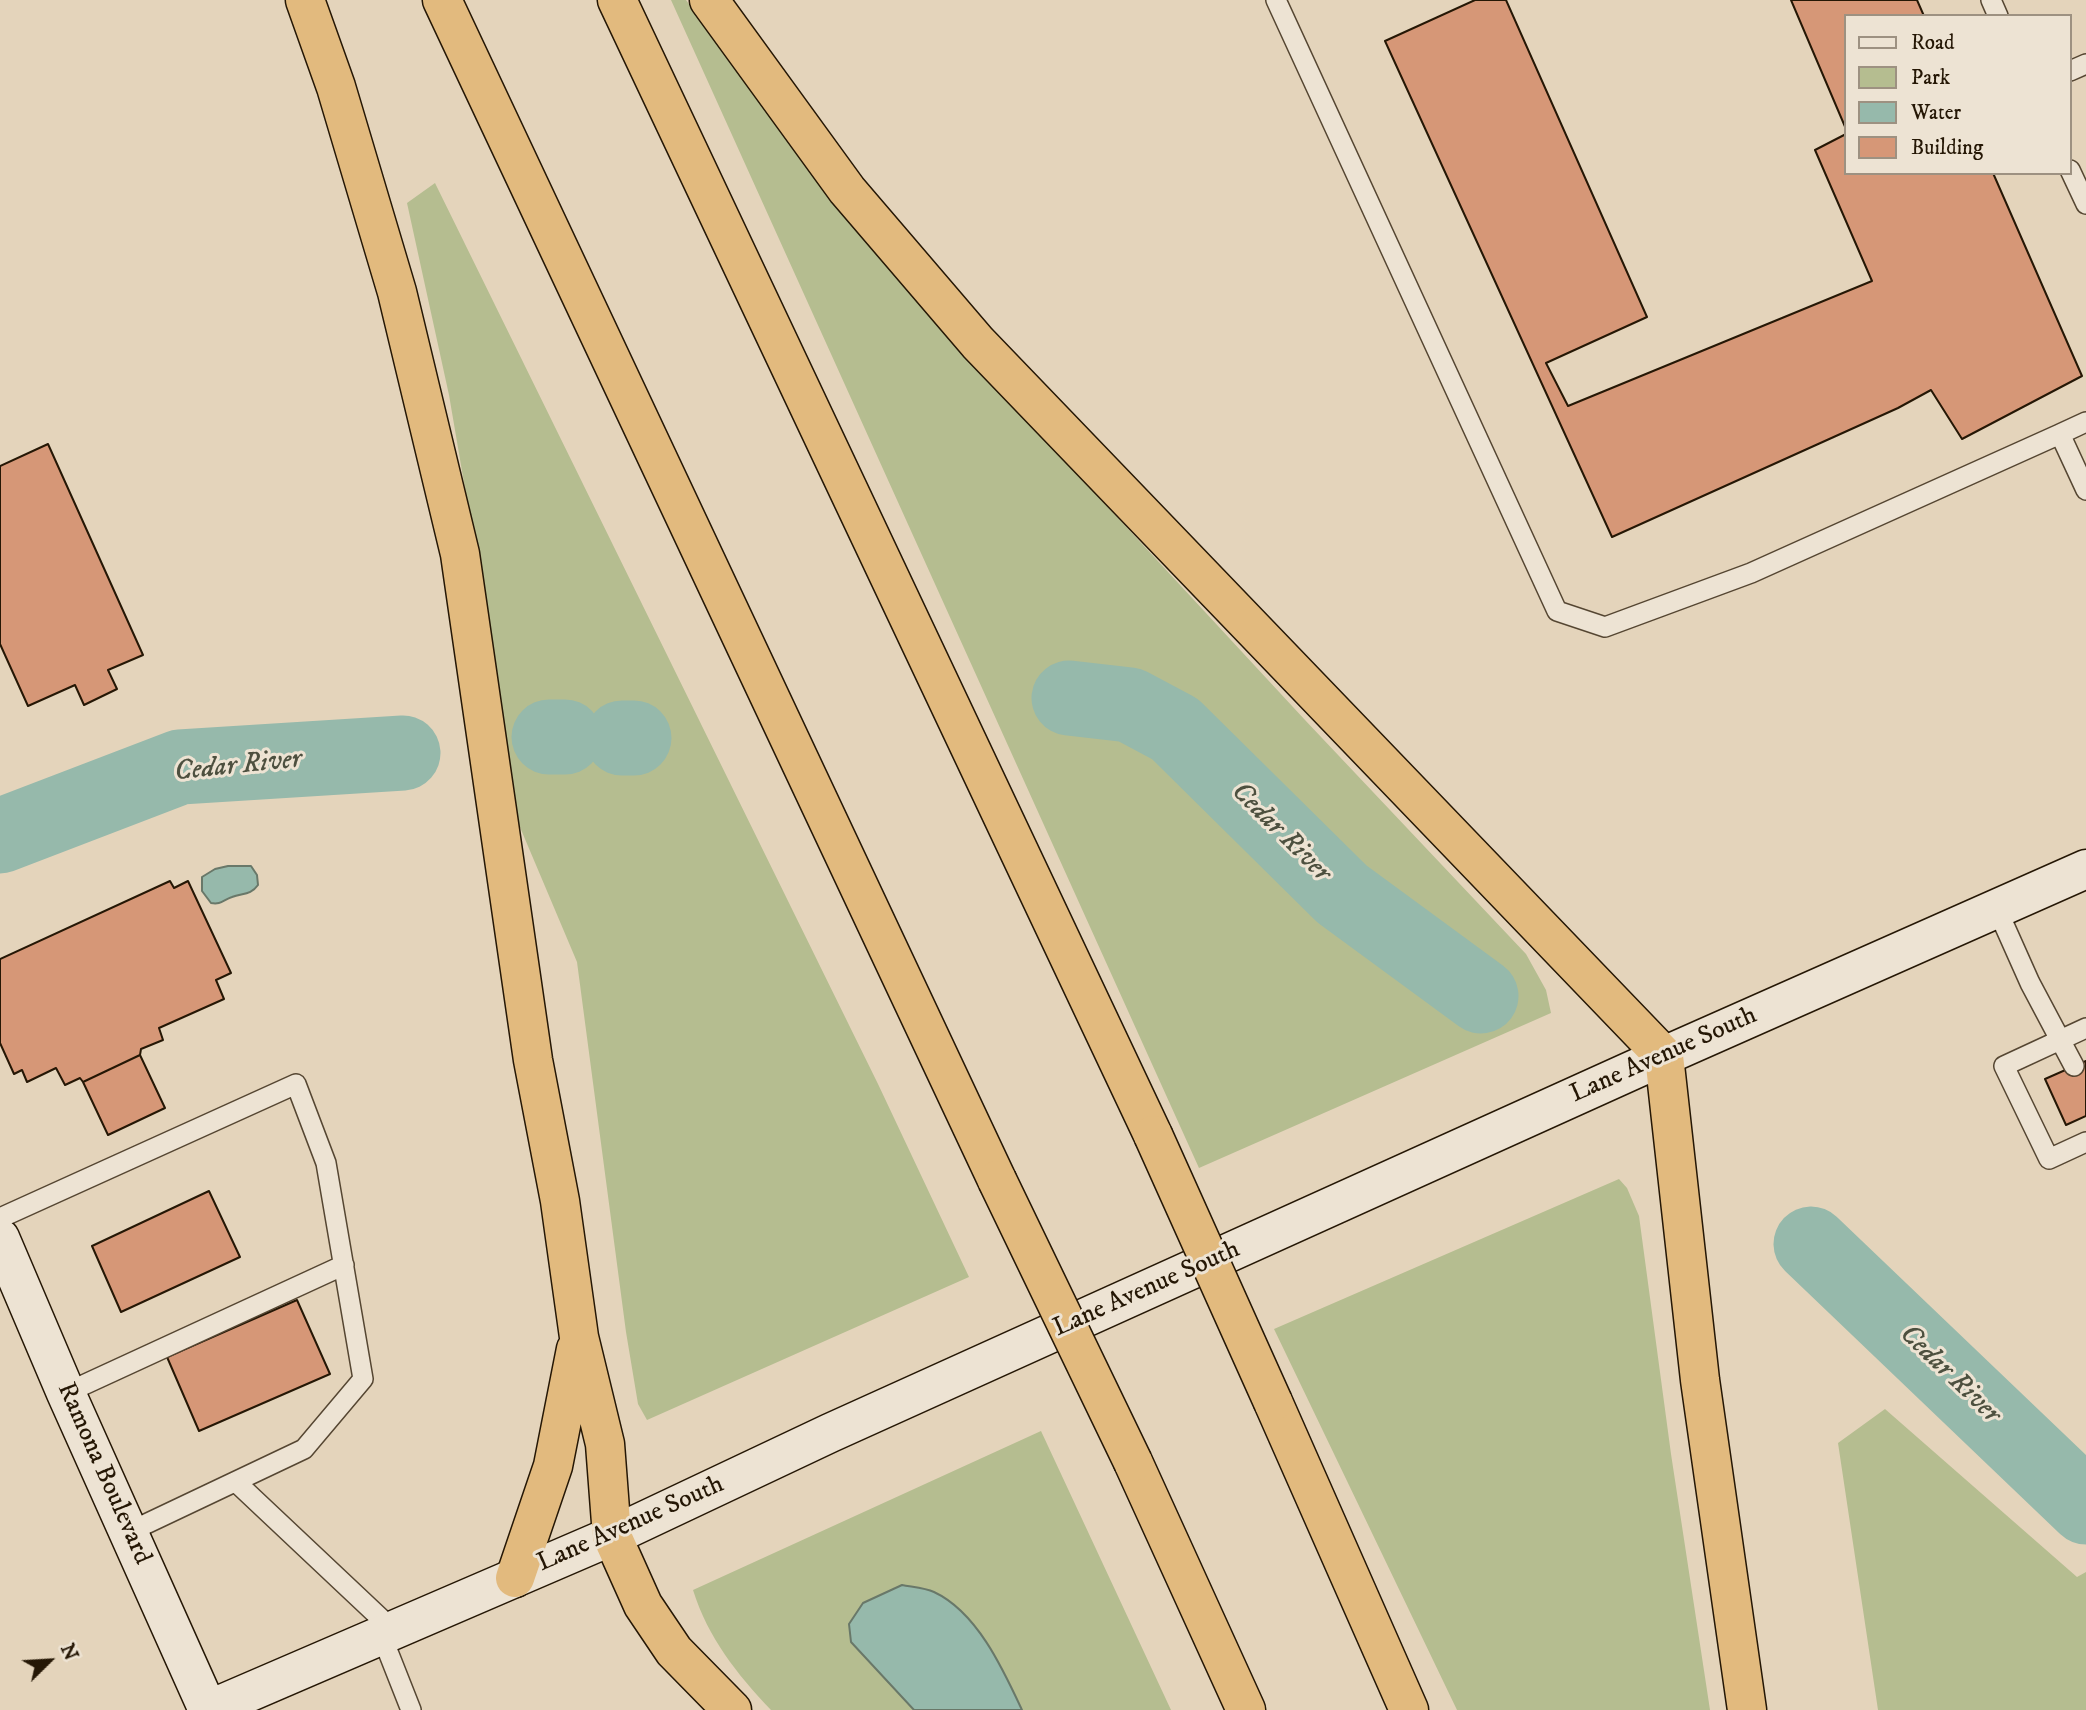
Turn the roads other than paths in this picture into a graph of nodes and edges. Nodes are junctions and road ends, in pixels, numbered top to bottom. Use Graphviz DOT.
graph roads {
  1 [pos="305,0"];
  2 [pos="442,0"];
  3 [pos="617,0"];
  4 [pos="709,0"];
  5 [pos="1276,0"];
  6 [pos="2072,174"];
  7 [pos="2086,204"];
  8 [pos="2086,422"];
  9 [pos="2060,434"];
  10 [pos="2086,490"];
  11 [pos="2086,869"];
  12 [pos="1997,909"];
  13 [pos="2086,1028"];
  14 [pos="2061,1039"];
  15 [pos="1664,1056"];
  16 [pos="2074,1066"];
  17 [pos="2086,1142"];
  18 [pos="0,1218"];
  19 [pos="0,1238"];
  20 [pos="344,1265"];
  21 [pos="579,1337"];
  22 [pos="66,1393"];
  23 [pos="237,1483"];
  24 [pos="129,1532"];
  25 [pos="612,1536"];
  26 [pos="516,1577"];
  27 [pos="386,1632"];
  28 [pos="208,1710"];
  29 [pos="411,1710"];
  30 [pos="732,1710"];
  31 [pos="1246,1710"];
  32 [pos="1409,1710"];
  33 [pos="1747,1710"];
  1 -- 21 [label="highway"];
  2 -- 31 [label="highway, bridge"];
  3 -- 32 [label="highway, bridge"];
  4 -- 15 [label="highway"];
  5 -- 9 [label="lane"];
  6 -- 7 [label="lane"];
  8 -- 9 [label="lane"];
  9 -- 10 [label="lane"];
  11 -- 12 [label="main road, Lane Avenue South"];
  12 -- 14 [label="lane"];
  12 -- 15 [label="main road, Lane Avenue South"];
  13 -- 14 [label="lane"];
  14 -- 16 [label="lane"];
  14 -- 17 [label="lane"];
  15 -- 25 [label="main road, Lane Avenue South"];
  15 -- 33 [label="highway"];
  18 -- 20 [label="lane"];
  19 -- 22 [label="main road, Ramona Boulevard"];
  20 -- 22 [label="lane"];
  20 -- 23 [label="lane"];
  21 -- 25 [label="highway"];
  21 -- 26 [label="highway"];
  22 -- 24 [label="main road, Ramona Boulevard"];
  23 -- 24 [label="lane"];
  23 -- 27 [label="lane"];
  24 -- 28 [label="main road, Ramona Boulevard"];
  25 -- 26 [label="main road, Lane Avenue South"];
  25 -- 30 [label="highway"];
  26 -- 27 [label="main road, Lane Avenue South"];
  27 -- 28 [label="main road, Lane Avenue South"];
  27 -- 29 [label="lane"];
}
